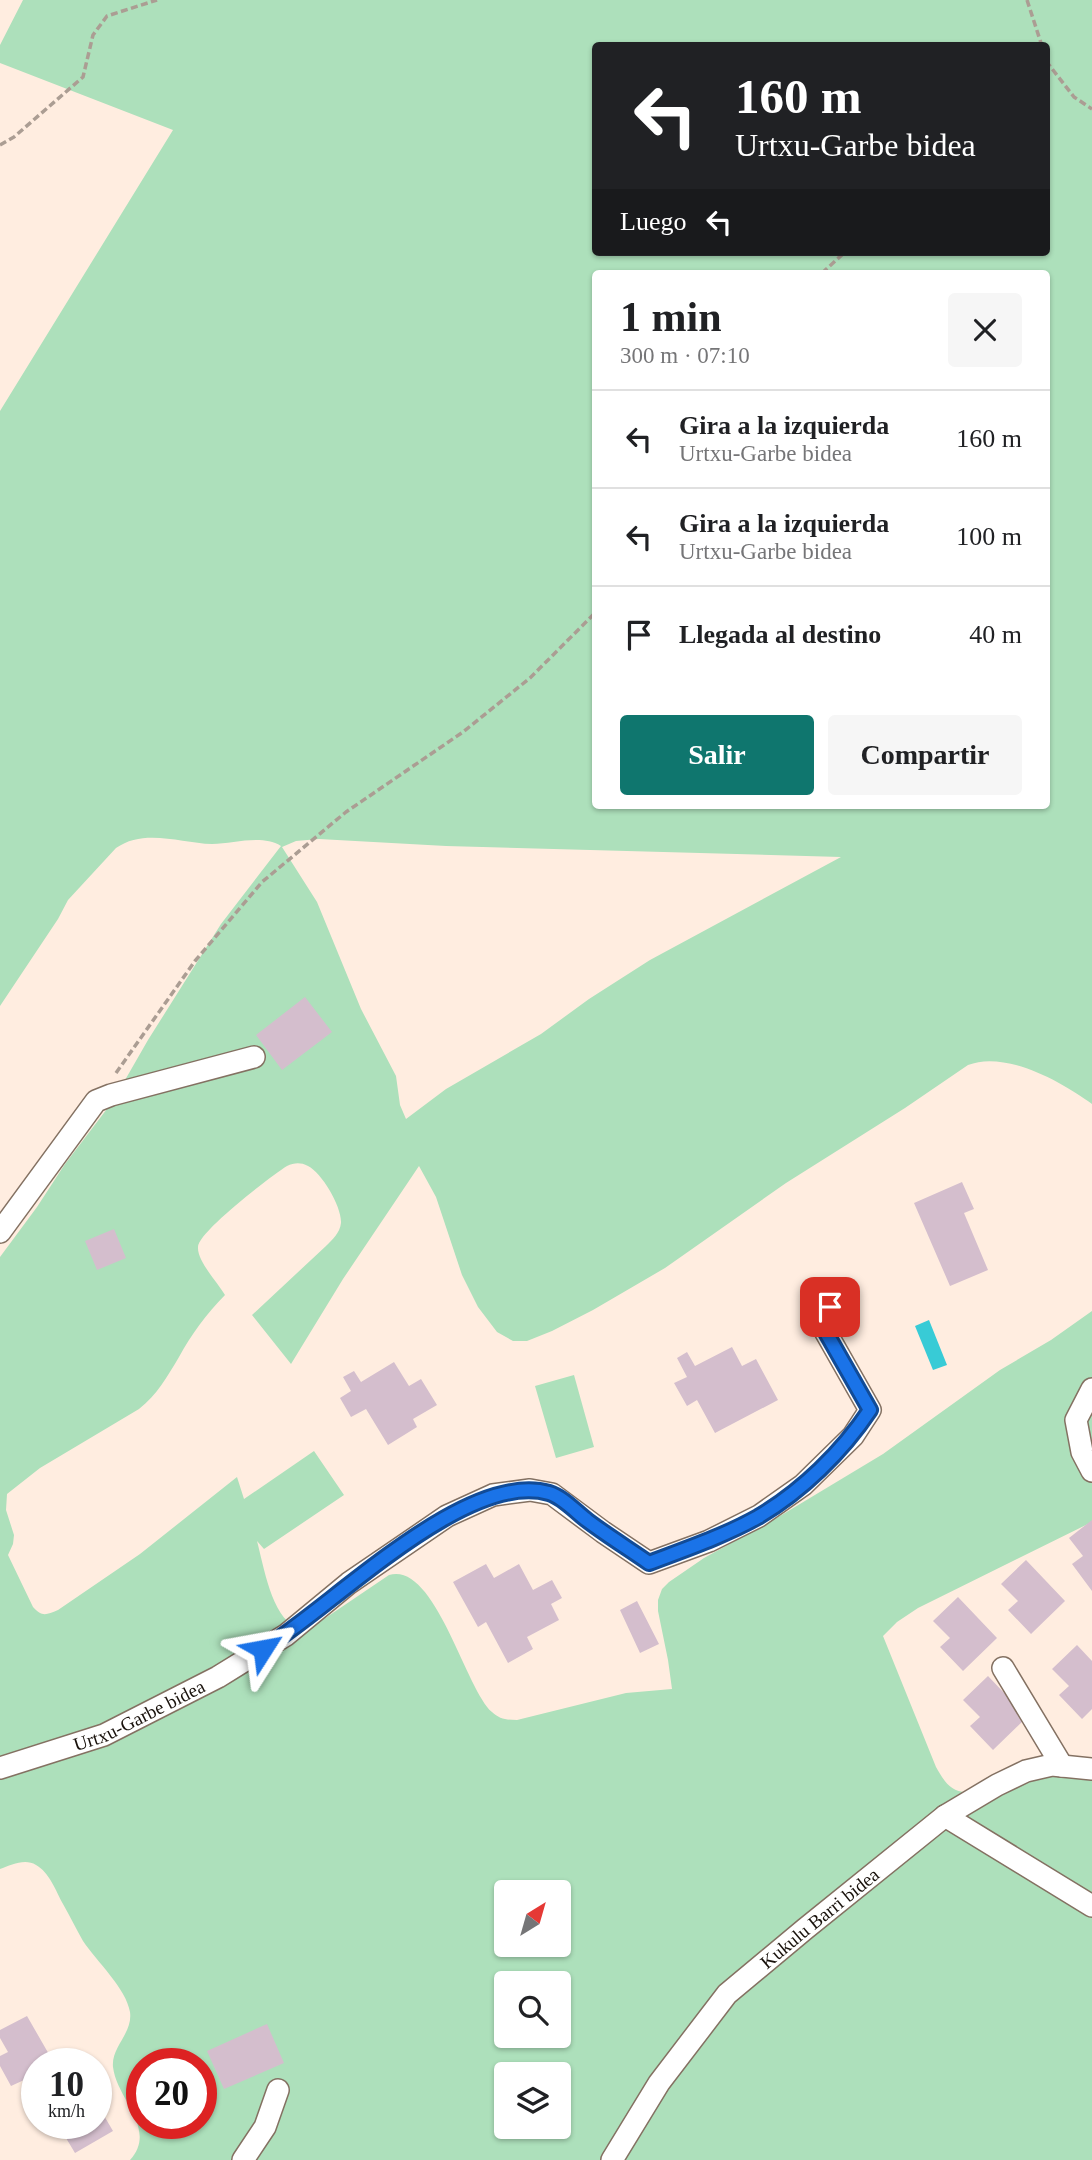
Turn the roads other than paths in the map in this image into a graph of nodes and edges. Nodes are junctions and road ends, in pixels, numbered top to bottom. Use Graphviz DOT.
graph roads {
  1 [pos="254,1056"];
  2 [pos="0,1232"];
  3 [pos="830,1307"];
  4 [pos="1092,1390"];
  5 [pos="1092,1471"];
  6 [pos="1003,1668"];
  7 [pos="1062,1766"];
  8 [pos="0,1768"];
  9 [pos="1092,1769"];
  10 [pos="945,1816"];
  11 [pos="1092,1906"];
  12 [pos="278,2090"];
  13 [pos="243,2160"];
  14 [pos="612,2160"];
  1 -- 2 [label="lane"];
  3 -- 8 [label="lane, Urtxu-Garbe bidea"];
  4 -- 5 [label="lane"];
  6 -- 7 [label="lane"];
  7 -- 9 [label="lane, Kukulu Barri bidea"];
  7 -- 10 [label="lane, Kukulu Barri bidea"];
  10 -- 11 [label="lane"];
  10 -- 14 [label="lane, Kukulu Barri bidea"];
  12 -- 13 [label="lane"];
}
